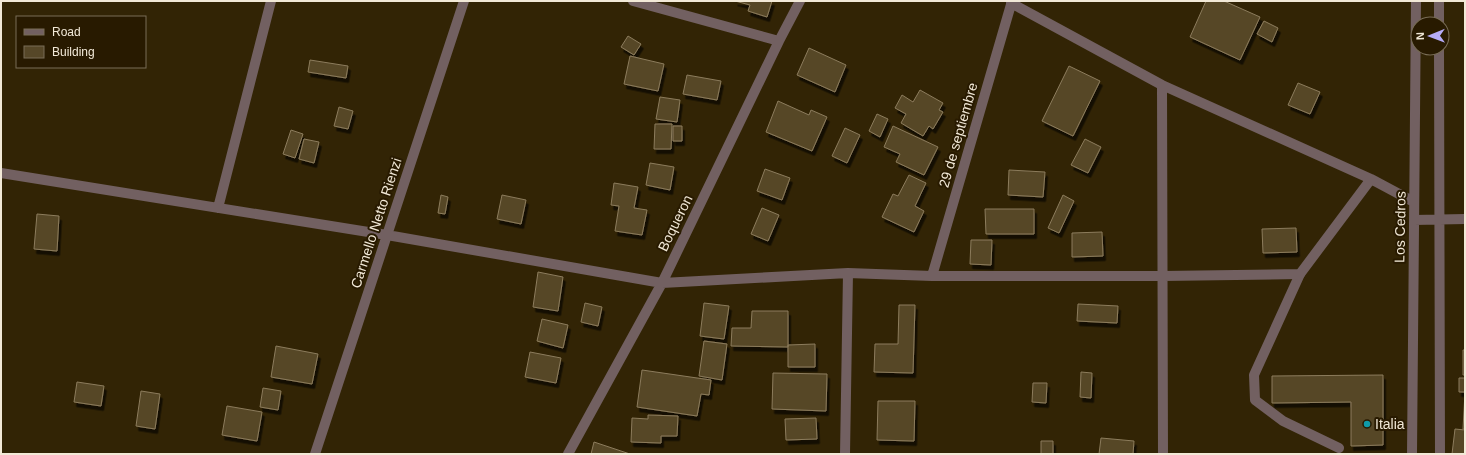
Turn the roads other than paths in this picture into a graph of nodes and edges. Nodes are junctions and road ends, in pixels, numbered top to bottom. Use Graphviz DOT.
graph roads {
  1 [pos="271,1"];
  2 [pos="464,1"];
  3 [pos="633,1"];
  4 [pos="800,1"];
  5 [pos="1416,1"];
  6 [pos="1439,1"];
  7 [pos="1012,2"];
  8 [pos="1439,16"];
  9 [pos="778,41"];
  10 [pos="1439,56"];
  11 [pos="1162,85"];
  12 [pos="1,173"];
  13 [pos="1371,179"];
  14 [pos="1414,202"];
  15 [pos="218,208"];
  16 [pos="1465,219"];
  17 [pos="1414,220"];
  18 [pos="1439,220"];
  19 [pos="387,235"];
  20 [pos="848,274"];
  21 [pos="1300,274"];
  22 [pos="932,276"];
  23 [pos="1163,276"];
  24 [pos="662,283"];
  25 [pos="1339,448"];
  26 [pos="316,454"];
  27 [pos="568,454"];
  28 [pos="845,454"];
  29 [pos="1163,454"];
  30 [pos="1412,454"];
  31 [pos="1440,454"];
  1 -- 15 [label="street"];
  2 -- 19 [label="street, Carmello Netto Rienzi"];
  3 -- 9 [label="street"];
  4 -- 9 [label="street, Boqueron"];
  5 -- 14 [label="street, Los Cedros"];
  6 -- 8 [label="street"];
  7 -- 11 [label="street"];
  7 -- 22 [label="street, 29 de septiembre"];
  9 -- 24 [label="street, Boqueron"];
  10 -- 18 [label="street"];
  11 -- 13 [label="street"];
  11 -- 23 [label="street"];
  12 -- 15 [label="street"];
  13 -- 14 [label="street"];
  13 -- 21 [label="street"];
  14 -- 17 [label="street, Los Cedros"];
  15 -- 19 [label="street"];
  16 -- 18 [label="street"];
  17 -- 18 [label="street"];
  17 -- 30 [label="street, Los Cedros"];
  18 -- 31 [label="street"];
  19 -- 24 [label="street"];
  19 -- 26 [label="street, Carmello Netto Rienzi"];
  20 -- 22 [label="street"];
  20 -- 24 [label="street"];
  20 -- 28 [label="street"];
  21 -- 23 [label="street"];
  21 -- 25 [label="street"];
  22 -- 23 [label="street"];
  23 -- 29 [label="street"];
  24 -- 27 [label="street, Boqueron"];
}
